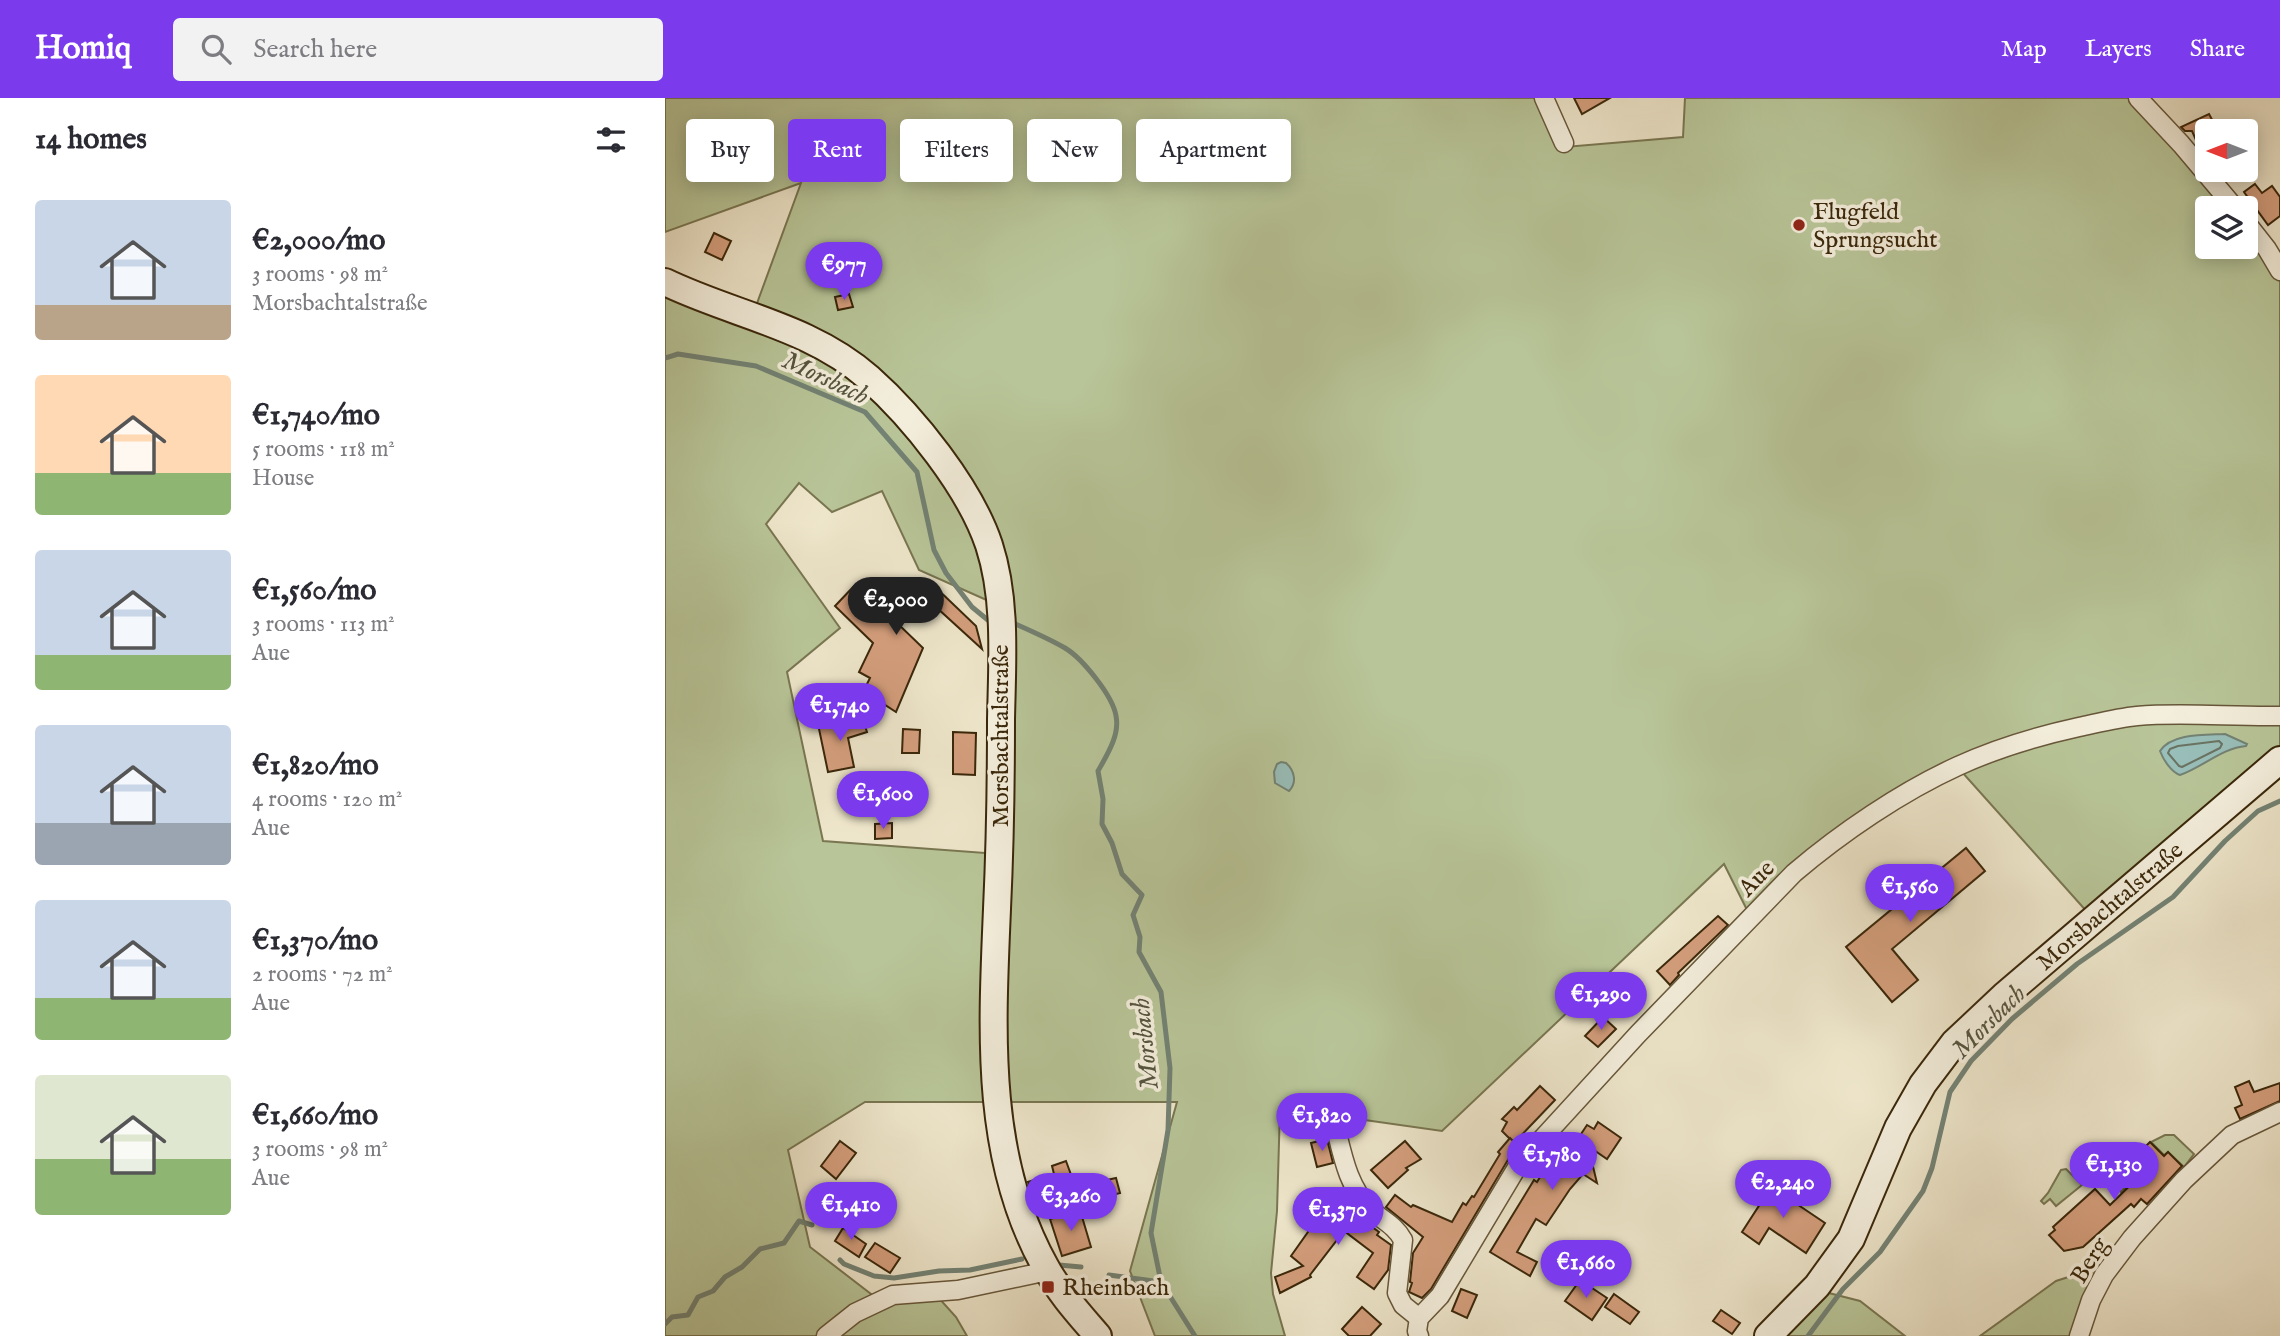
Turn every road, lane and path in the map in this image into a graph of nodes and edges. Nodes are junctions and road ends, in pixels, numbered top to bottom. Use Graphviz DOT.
graph roads {
  1 [pos="1544,98"];
  2 [pos="2138,98"];
  3 [pos="1564,143"];
  4 [pos="2225,196"];
  5 [pos="2258,238"];
  6 [pos="2280,271"];
  7 [pos="665,282"];
  8 [pos="2280,716"];
  9 [pos="2280,760"];
  10 [pos="2280,1112"];
  11 [pos="1336,1129"];
  12 [pos="1048,1271"];
  13 [pos="1419,1327"];
  14 [pos="826,1336"];
  15 [pos="1098,1336"];
  16 [pos="1768,1336"];
  17 [pos="2080,1336"];
  1 -- 3 [label="street"];
  2 -- 4 [label="street"];
  5 -- 6 [label="street"];
  7 -- 12 [label="main road, Morsbachtalstraße"];
  8 -- 13 [label="street, Aue"];
  9 -- 16 [label="main road, Morsbachtalstraße"];
  10 -- 17 [label="street, Berg"];
  11 -- 13 [label="street, Aue"];
  12 -- 14 [label="street"];
  12 -- 15 [label="main road, Morsbachtalstraße"];
}
